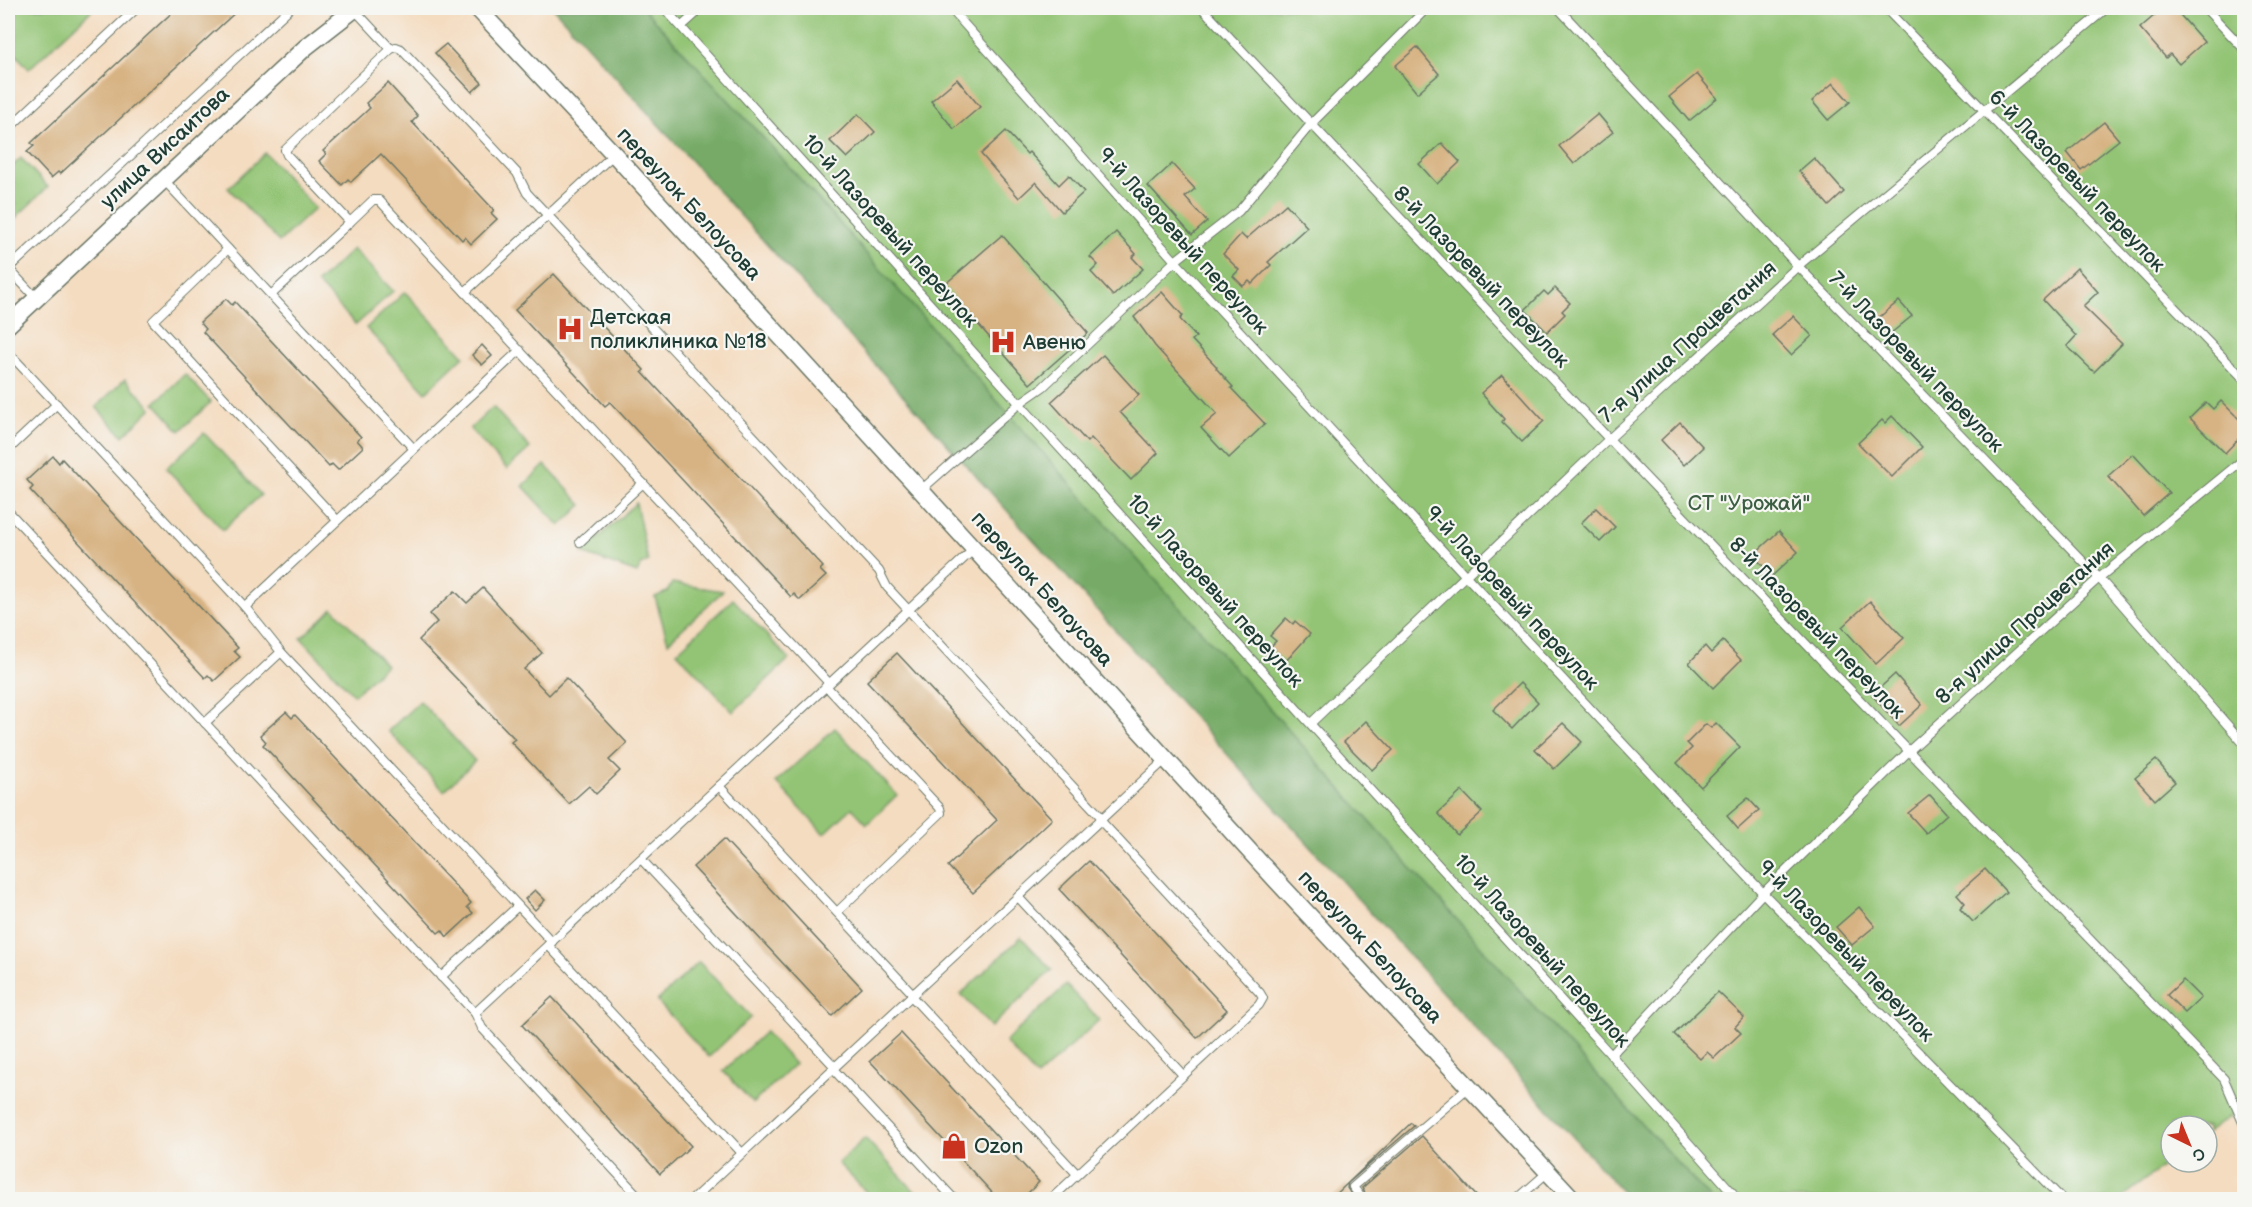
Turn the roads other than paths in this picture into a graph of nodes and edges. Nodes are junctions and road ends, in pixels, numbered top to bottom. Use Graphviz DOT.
graph roads {
  1 [pos="137,8"];
  2 [pos="290,8"];
  3 [pos="354,8"];
  4 [pos="477,8"];
  5 [pos="664,8"];
  6 [pos="702,8"];
  7 [pos="950,8"];
  8 [pos="1202,8"];
  9 [pos="1426,8"];
  10 [pos="1557,8"];
  11 [pos="1885,8"];
  12 [pos="2107,8"];
  13 [pos="2205,8"];
  14 [pos="682,26"];
  15 [pos="2244,49"];
  16 [pos="391,50"];
  17 [pos="1984,112"];
  18 [pos="1311,124"];
  19 [pos="8,129"];
  20 [pos="614,154"];
  21 [pos="164,180"];
  22 [pos="548,216"];
  23 [pos="350,222"];
  24 [pos="228,249"];
  25 [pos="1175,261"];
  26 [pos="1798,266"];
  27 [pos="8,267"];
  28 [pos="465,292"];
  29 [pos="271,295"];
  30 [pos="36,298"];
  31 [pos="8,325"];
  32 [pos="520,350"];
  33 [pos="8,352"];
  34 [pos="2244,379"];
  35 [pos="1020,403"];
  36 [pos="57,404"];
  37 [pos="1609,439"];
  38 [pos="414,449"];
  39 [pos="8,450"];
  40 [pos="2244,459"];
  41 [pos="643,483"];
  42 [pos="921,490"];
  43 [pos="8,511"];
  44 [pos="337,520"];
  45 [pos="580,542"];
  46 [pos="974,549"];
  47 [pos="1466,576"];
  48 [pos="2099,578"];
  49 [pos="245,606"];
  50 [pos="909,610"];
  51 [pos="281,652"];
  52 [pos="828,685"];
  53 [pos="205,723"];
  54 [pos="1311,723"];
  55 [pos="2244,744"];
  56 [pos="1910,750"];
  57 [pos="1166,758"];
  58 [pos="719,786"];
  59 [pos="1101,819"];
  60 [pos="642,859"];
  61 [pos="1763,893"];
  62 [pos="1017,897"];
  63 [pos="518,906"];
  64 [pos="837,912"];
  65 [pos="550,944"];
  66 [pos="441,977"];
  67 [pos="912,995"];
  68 [pos="475,1013"];
  69 [pos="1611,1055"];
  70 [pos="834,1068"];
  71 [pos="1184,1075"];
  72 [pos="1469,1087"];
  73 [pos="2244,1125"];
  74 [pos="742,1153"];
  75 [pos="1549,1172"];
  76 [pos="1077,1174"];
  77 [pos="642,1200"];
  78 [pos="692,1200"];
  79 [pos="955,1200"];
  80 [pos="1050,1200"];
  81 [pos="1363,1200"];
  82 [pos="1516,1200"];
  83 [pos="1574,1200"];
  84 [pos="1739,1200"];
  85 [pos="2063,1200"];
  1 -- 19 [label="lane"];
  2 -- 27 [label="lane"];
  3 -- 16 [label="lane"];
  3 -- 21 [label="street, улица Висаитова"];
  4 -- 20 [label="street, переулок Белоусова"];
  5 -- 14 [label="lane, 10-й Лазоревый переулок"];
  6 -- 14 [label="lane"];
  7 -- 25 [label="lane, 9-й Лазоревый переулок"];
  8 -- 18 [label="lane, 8-й Лазоревый переулок"];
  9 -- 18 [label="lane"];
  10 -- 26 [label="lane, 7-й Лазоревый переулок"];
  11 -- 17 [label="lane, 6-й Лазоревый переулок"];
  12 -- 17 [label="lane, 7-я улица Процветания"];
  13 -- 15 [label="lane"];
  14 -- 35 [label="lane, 10-й Лазоревый переулок"];
  16 -- 22 [label="lane"];
  16 -- 23 [label="lane"];
  17 -- 26 [label="lane, 7-я улица Процветания"];
  17 -- 34 [label="lane, 6-й Лазоревый переулок"];
  18 -- 25 [label="lane"];
  18 -- 37 [label="lane, 8-й Лазоревый переулок"];
  20 -- 22 [label="lane"];
  20 -- 42 [label="street, переулок Белоусова"];
  21 -- 24 [label="lane"];
  21 -- 30 [label="street, улица Висаитова"];
  22 -- 28 [label="lane"];
  22 -- 50 [label="lane"];
  23 -- 28 [label="lane"];
  23 -- 29 [label="lane"];
  24 -- 29 [label="lane"];
  24 -- 44 [label="lane"];
  25 -- 35 [label="lane"];
  25 -- 47 [label="lane, 9-й Лазоревый переулок"];
  26 -- 37 [label="lane, 7-я улица Процветания"];
  26 -- 48 [label="lane, 7-й Лазоревый переулок"];
  27 -- 30 [label="lane"];
  28 -- 32 [label="lane"];
  29 -- 38 [label="lane"];
  30 -- 31 [label="street, улица Висаитова"];
  32 -- 38 [label="lane"];
  32 -- 41 [label="lane"];
  33 -- 36 [label="lane"];
  35 -- 42 [label="lane"];
  35 -- 54 [label="lane, 10-й Лазоревый переулок"];
  36 -- 39 [label="lane"];
  36 -- 49 [label="lane"];
  37 -- 47 [label="lane, 7-я улица Процветания"];
  37 -- 56 [label="lane, 8-й Лазоревый переулок"];
  38 -- 44 [label="lane"];
  40 -- 48 [label="lane, 8-я улица Процветания"];
  41 -- 45 [label="lane"];
  41 -- 52 [label="lane"];
  42 -- 46 [label="street, переулок Белоусова"];
  43 -- 53 [label="lane"];
  44 -- 49 [label="lane"];
  46 -- 50 [label="lane"];
  46 -- 57 [label="street, переулок Белоусова"];
  47 -- 54 [label="lane, 7-я улица Процветания"];
  47 -- 61 [label="lane, 9-й Лазоревый переулок"];
  48 -- 55 [label="lane, 7-й Лазоревый переулок"];
  48 -- 56 [label="lane, 8-я улица Процветания"];
  49 -- 51 [label="lane"];
  50 -- 52 [label="lane"];
  50 -- 59 [label="lane"];
  51 -- 53 [label="lane"];
  51 -- 63 [label="lane"];
  52 -- 58 [label="lane"];
  52 -- 64 [label="lane"];
  53 -- 66 [label="lane"];
  54 -- 69 [label="lane, 10-й Лазоревый переулок"];
  56 -- 61 [label="lane, 8-я улица Процветания"];
  56 -- 73 [label="lane, 8-й Лазоревый переулок"];
  57 -- 59 [label="lane"];
  57 -- 72 [label="street, переулок Белоусова"];
  58 -- 60 [label="lane"];
  58 -- 64 [label="lane"];
  59 -- 62 [label="lane"];
  59 -- 71 [label="lane"];
  60 -- 65 [label="lane"];
  60 -- 70 [label="lane"];
  61 -- 69 [label="lane, 8-я улица Процветания"];
  61 -- 85 [label="lane, 9-й Лазоревый переулок"];
  62 -- 67 [label="lane"];
  62 -- 71 [label="lane"];
  63 -- 65 [label="lane"];
  63 -- 66 [label="lane"];
  64 -- 67 [label="lane"];
  65 -- 68 [label="lane"];
  65 -- 74 [label="lane"];
  66 -- 68 [label="lane"];
  67 -- 70 [label="lane"];
  67 -- 76 [label="lane"];
  68 -- 77 [label="lane"];
  69 -- 84 [label="lane, 10-й Лазоревый переулок"];
  70 -- 74 [label="lane"];
  70 -- 79 [label="lane"];
  71 -- 76 [label="lane"];
  72 -- 75 [label="street, переулок Белоусова"];
  72 -- 81 [label="lane"];
  74 -- 78 [label="lane"];
  75 -- 82 [label="lane"];
  75 -- 83 [label="street, переулок Белоусова"];
  76 -- 80 [label="lane"];
}
